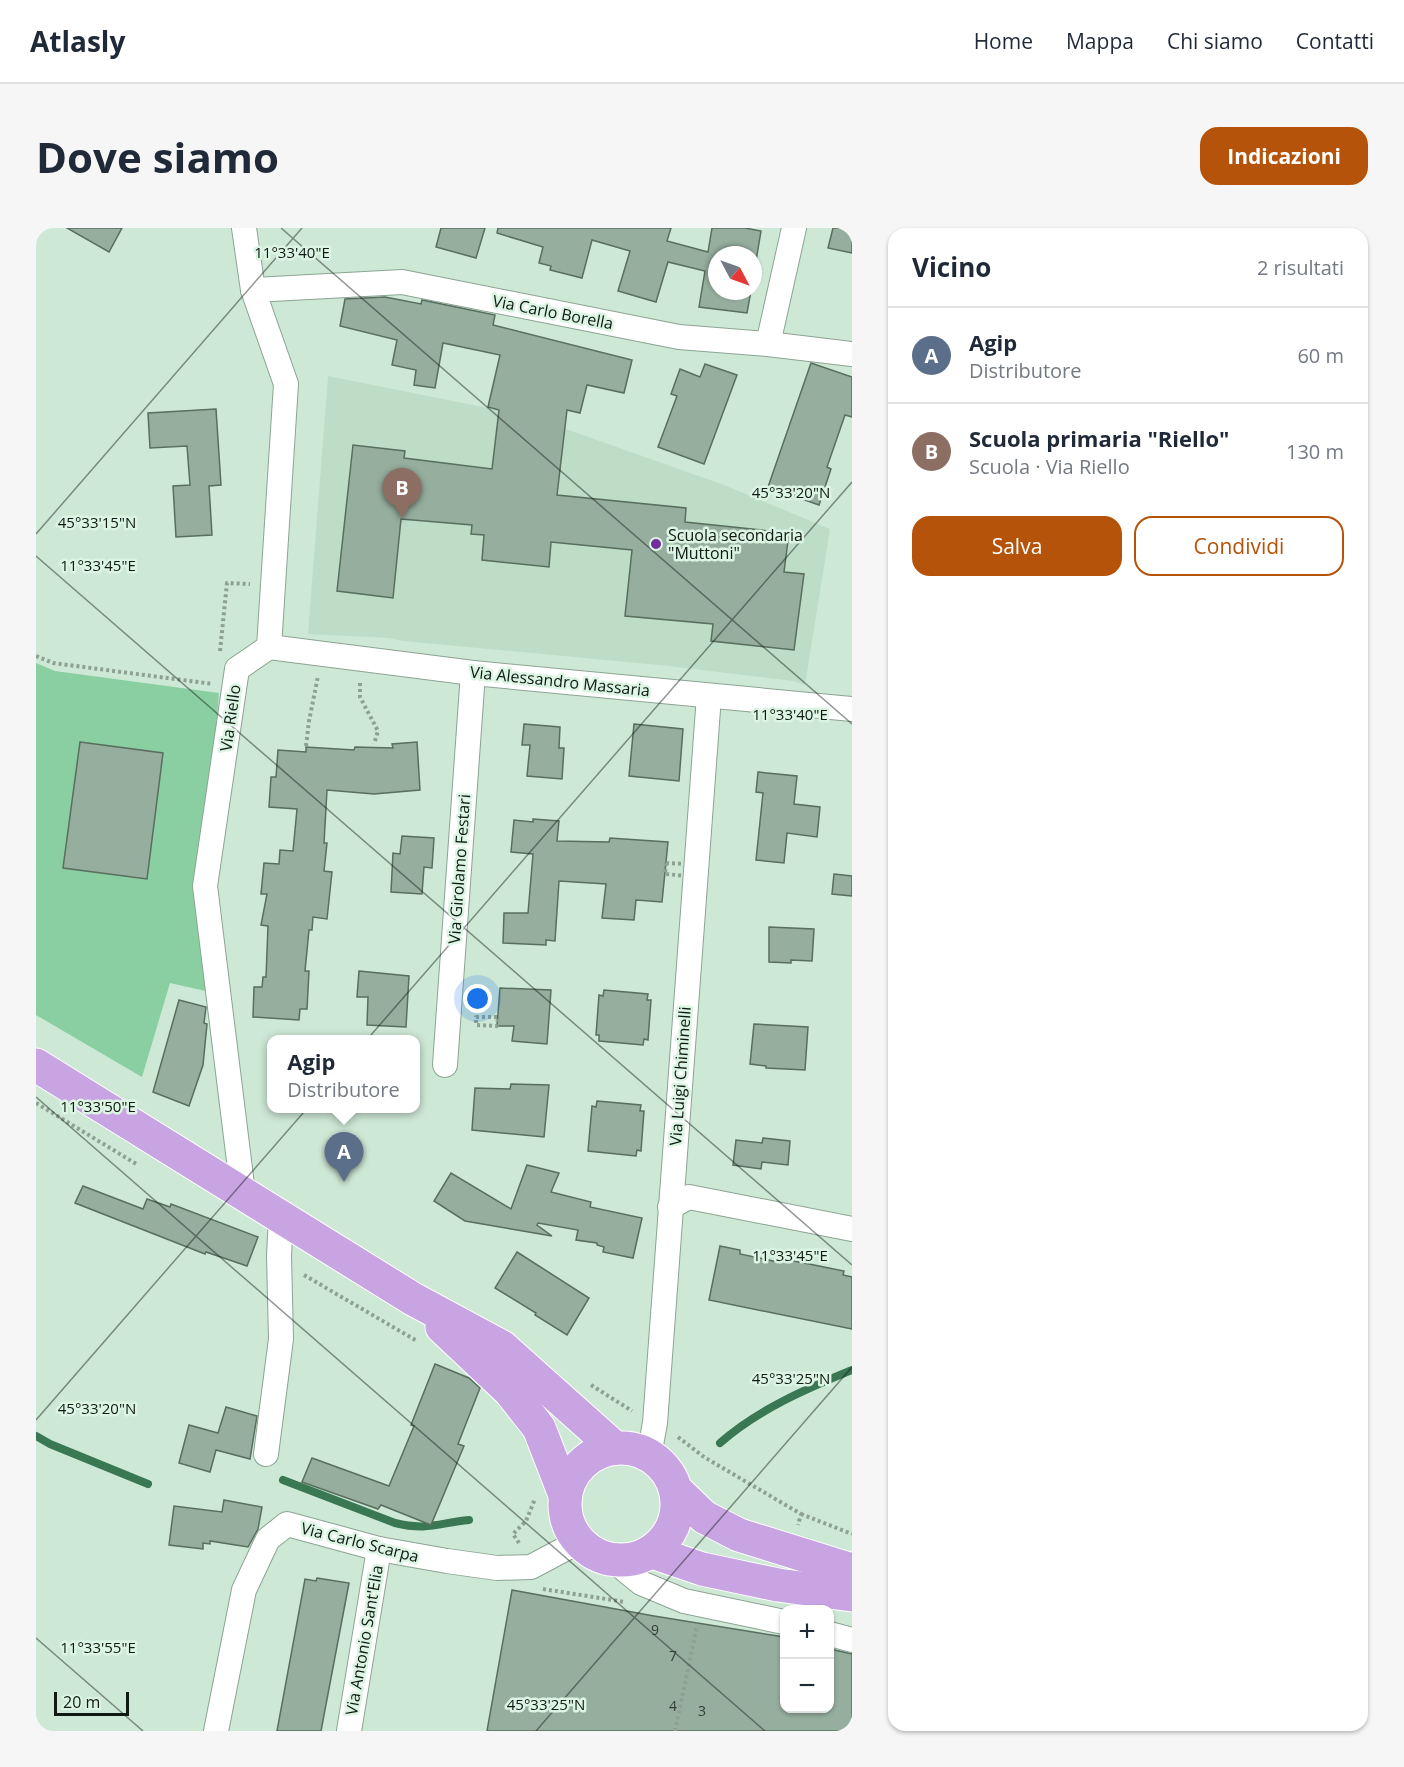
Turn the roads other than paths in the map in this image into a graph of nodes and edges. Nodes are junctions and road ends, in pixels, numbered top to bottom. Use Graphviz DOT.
graph roads {
  1 [pos="244,228"];
  2 [pos="794,228"];
  3 [pos="253,290"];
  4 [pos="768,344"];
  5 [pos="852,354"];
  6 [pos="269,647"];
  7 [pos="473,673"];
  8 [pos="709,696"];
  9 [pos="852,708"];
  10 [pos="36,1065"];
  11 [pos="445,1065"];
  12 [pos="243,1193"];
  13 [pos="670,1207"];
  14 [pos="281,1216"];
  15 [pos="852,1228"];
  16 [pos="413,1299"];
  17 [pos="615,1448"];
  18 [pos="266,1454"];
  19 [pos="649,1455"];
  20 [pos="675,1489"];
  21 [pos="551,1495"];
  22 [pos="578,1542"];
  23 [pos="380,1549"];
  24 [pos="652,1552"];
  25 [pos="614,1561"];
  26 [pos="852,1570"];
  27 [pos="852,1594"];
  28 [pos="780,1621"];
  29 [pos="834,1635"];
  30 [pos="852,1640"];
  31 [pos="216,1731"];
  32 [pos="349,1731"];
  1 -- 3 [label="street"];
  2 -- 4 [label="street"];
  3 -- 4 [label="street, Via Carlo Borella"];
  3 -- 6 [label="street"];
  4 -- 5 [label="street, Via Carlo Borella"];
  6 -- 7 [label="street, Via Alessandro Massaria"];
  6 -- 12 [label="street, Via Riello"];
  7 -- 8 [label="street, Via Alessandro Massaria"];
  7 -- 11 [label="street, Via Girolamo Festari"];
  8 -- 9 [label="street, Via Alessandro Massaria"];
  8 -- 13 [label="street, Via Luigi Chiminelli"];
  10 -- 12 [label="main road"];
  12 -- 14 [label="main road"];
  13 -- 15 [label="street"];
  13 -- 19 [label="street, Via Luigi Chiminelli"];
  14 -- 16 [label="main road"];
  14 -- 18 [label="street"];
  16 -- 17 [label="main road"];
  16 -- 21 [label="main road"];
  17 -- 19 [label="main road"];
  17 -- 21 [label="main road"];
  19 -- 20 [label="main road"];
  20 -- 24 [label="main road"];
  20 -- 26 [label="main road"];
  21 -- 22 [label="main road"];
  22 -- 23 [label="street, Via Carlo Scarpa"];
  22 -- 25 [label="main road"];
  23 -- 31 [label="street, Via Carlo Scarpa"];
  23 -- 32 [label="street, Via Antonio Sant'Elia"];
  24 -- 25 [label="main road"];
  24 -- 27 [label="main road"];
  25 -- 28 [label="street"];
  29 -- 30 [label="street"];
}
